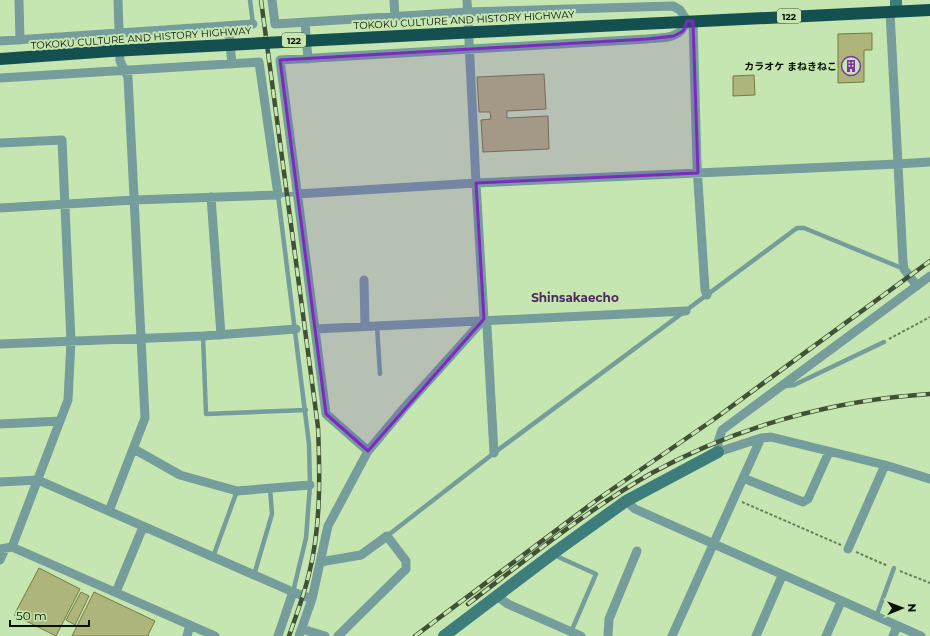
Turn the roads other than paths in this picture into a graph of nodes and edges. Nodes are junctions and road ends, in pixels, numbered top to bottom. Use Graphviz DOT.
graph roads {
  1 [pos="19,0"];
  2 [pos="118,0"];
  3 [pos="250,0"];
  4 [pos="272,0"];
  5 [pos="394,0"];
  6 [pos="467,0"];
  7 [pos="894,8"];
  8 [pos="930,10"];
  9 [pos="467,12"];
  10 [pos="395,17"];
  11 [pos="690,21"];
  12 [pos="306,23"];
  13 [pos="253,24"];
  14 [pos="228,26"];
  15 [pos="118,33"];
  16 [pos="20,40"];
  17 [pos="0,41"];
  18 [pos="468,51"];
  19 [pos="0,59"];
  20 [pos="308,59"];
  21 [pos="232,64"];
  22 [pos="124,70"];
  23 [pos="0,78"];
  24 [pos="0,143"];
  25 [pos="930,162"];
  26 [pos="898,164"];
  27 [pos="698,173"];
  28 [pos="476,183"];
  29 [pos="297,194"];
  30 [pos="278,195"];
  31 [pos="211,197"];
  32 [pos="134,200"];
  33 [pos="64,204"];
  34 [pos="0,208"];
  35 [pos="904,269"];
  36 [pos="930,277"];
  37 [pos="364,280"];
  38 [pos="917,286"];
  39 [pos="707,295"];
  40 [pos="686,311"];
  41 [pos="484,319"];
  42 [pos="377,325"];
  43 [pos="365,326"];
  44 [pos="296,329"];
  45 [pos="315,329"];
  46 [pos="221,335"];
  47 [pos="203,336"];
  48 [pos="140,339"];
  49 [pos="71,340"];
  50 [pos="884,342"];
  51 [pos="0,344"];
  52 [pos="380,374"];
  53 [pos="780,386"];
  54 [pos="306,410"];
  55 [pos="60,421"];
  56 [pos="0,424"];
  57 [pos="761,438"];
  58 [pos="134,449"];
  59 [pos="368,451"];
  60 [pos="718,452"];
  61 [pos="829,452"];
  62 [pos="494,453"];
  63 [pos="885,465"];
  64 [pos="743,478"];
  65 [pos="930,479"];
  66 [pos="38,480"];
  67 [pos="0,482"];
  68 [pos="310,485"];
  69 [pos="270,488"];
  70 [pos="237,491"];
  71 [pos="626,501"];
  72 [pos="109,512"];
  73 [pos="143,526"];
  74 [pos="387,536"];
  75 [pos="713,544"];
  76 [pos="6,548"];
  77 [pos="848,549"];
  78 [pos="637,551"];
  79 [pos="552,554"];
  80 [pos="213,557"];
  81 [pos="0,560"];
  82 [pos="320,562"];
  83 [pos="894,568"];
  84 [pos="254,575"];
  85 [pos="782,576"];
  86 [pos="116,592"];
  87 [pos="293,592"];
  88 [pos="498,596"];
  89 [pos="312,599"];
  90 [pos="841,602"];
  91 [pos="876,617"];
  92 [pos="190,625"];
  93 [pos="898,626"];
  94 [pos="301,632"];
  95 [pos="571,632"];
  96 [pos="187,636"];
  97 [pos="214,636"];
  98 [pos="278,636"];
  99 [pos="325,636"];
  100 [pos="338,636"];
  101 [pos="444,636"];
  102 [pos="581,636"];
  103 [pos="608,636"];
  104 [pos="672,636"];
  105 [pos="756,636"];
  106 [pos="826,636"];
  107 [pos="893,636"];
  108 [pos="921,636"];
  1 -- 16 [label="street"];
  2 -- 15 [label="street"];
  3 -- 13 [label="lane"];
  4 -- 12 [label="street"];
  5 -- 10 [label="street"];
  6 -- 9 [label="street"];
  7 -- 8 [label="highway, TOKOKU CULTURE AND HISTORY HIGHWAY / 122"];
  7 -- 11 [label="highway, TOKOKU CULTURE AND HISTORY HIGHWAY / 122"];
  7 -- 26 [label="street"];
  9 -- 10 [label="street"];
  9 -- 11 [label="street"];
  9 -- 18 [label="street"];
  10 -- 12 [label="street"];
  11 -- 18 [label="street"];
  11 -- 19 [label="highway, TOKOKU CULTURE AND HISTORY HIGHWAY / 122, bridge"];
  11 -- 27 [label="street"];
  12 -- 20 [label="street"];
  13 -- 14 [label="street"];
  14 -- 15 [label="street"];
  14 -- 21 [label="street"];
  15 -- 16 [label="street"];
  15 -- 22 [label="street"];
  16 -- 17 [label="street"];
  18 -- 20 [label="street"];
  18 -- 28 [label="street"];
  20 -- 29 [label="street"];
  21 -- 22 [label="street"];
  21 -- 30 [label="street"];
  22 -- 23 [label="street"];
  22 -- 32 [label="street"];
  24 -- 33 [label="street"];
  25 -- 26 [label="street"];
  26 -- 27 [label="street"];
  26 -- 35 [label="street"];
  27 -- 28 [label="street"];
  27 -- 39 [label="street"];
  28 -- 29 [label="street"];
  28 -- 41 [label="street"];
  29 -- 30 [label="lane"];
  29 -- 45 [label="street"];
  30 -- 31 [label="street"];
  30 -- 44 [label="lane"];
  31 -- 32 [label="street"];
  31 -- 46 [label="street"];
  32 -- 33 [label="street"];
  32 -- 48 [label="street"];
  33 -- 34 [label="street"];
  33 -- 49 [label="street"];
  35 -- 38 [label="street"];
  35 -- 39 [label="lane"];
  36 -- 38 [label="street"];
  37 -- 43 [label="street"];
  38 -- 53 [label="street"];
  39 -- 40 [label="lane"];
  40 -- 41 [label="street"];
  40 -- 62 [label="lane"];
  41 -- 42 [label="street"];
  41 -- 59 [label="street"];
  41 -- 62 [label="street"];
  42 -- 43 [label="street"];
  42 -- 52 [label="lane"];
  43 -- 45 [label="street"];
  44 -- 46 [label="street"];
  44 -- 54 [label="lane"];
  45 -- 59 [label="street"];
  46 -- 47 [label="street"];
  47 -- 48 [label="street"];
  47 -- 54 [label="lane"];
  48 -- 49 [label="street"];
  48 -- 58 [label="street"];
  49 -- 51 [label="street"];
  49 -- 55 [label="street"];
  50 -- 53 [label="lane"];
  53 -- 60 [label="street"];
  54 -- 68 [label="lane"];
  55 -- 56 [label="street"];
  55 -- 66 [label="street"];
  57 -- 60 [label="street"];
  57 -- 61 [label="street"];
  57 -- 64 [label="street"];
  58 -- 70 [label="street"];
  58 -- 72 [label="street"];
  59 -- 82 [label="street"];
  60 -- 71 [label="street"];
  61 -- 63 [label="street"];
  61 -- 64 [label="street"];
  62 -- 74 [label="lane"];
  63 -- 65 [label="street"];
  63 -- 77 [label="street"];
  64 -- 75 [label="street"];
  66 -- 67 [label="street"];
  66 -- 72 [label="street"];
  66 -- 76 [label="street"];
  68 -- 69 [label="street"];
  68 -- 87 [label="lane"];
  69 -- 70 [label="street"];
  69 -- 84 [label="lane"];
  70 -- 80 [label="lane"];
  71 -- 75 [label="street"];
  71 -- 79 [label="street"];
  72 -- 73 [label="street"];
  73 -- 80 [label="street"];
  73 -- 86 [label="street"];
  74 -- 82 [label="street"];
  74 -- 100 [label="street"];
  75 -- 85 [label="street"];
  75 -- 104 [label="street"];
  76 -- 81 [label="street"];
  76 -- 86 [label="street"];
  78 -- 103 [label="street"];
  79 -- 88 [label="street"];
  79 -- 95 [label="lane"];
  80 -- 84 [label="street"];
  82 -- 89 [label="street"];
  83 -- 91 [label="lane"];
  84 -- 87 [label="street"];
  85 -- 90 [label="street"];
  85 -- 105 [label="street"];
  86 -- 92 [label="street"];
  87 -- 89 [label="street"];
  87 -- 98 [label="street"];
  88 -- 95 [label="street"];
  88 -- 101 [label="street"];
  89 -- 94 [label="street"];
  90 -- 91 [label="street"];
  90 -- 106 [label="street"];
  91 -- 93 [label="street"];
  92 -- 96 [label="street"];
  92 -- 97 [label="street"];
  93 -- 107 [label="street"];
  93 -- 108 [label="street"];
  94 -- 99 [label="street"];
  95 -- 102 [label="street"];
}
